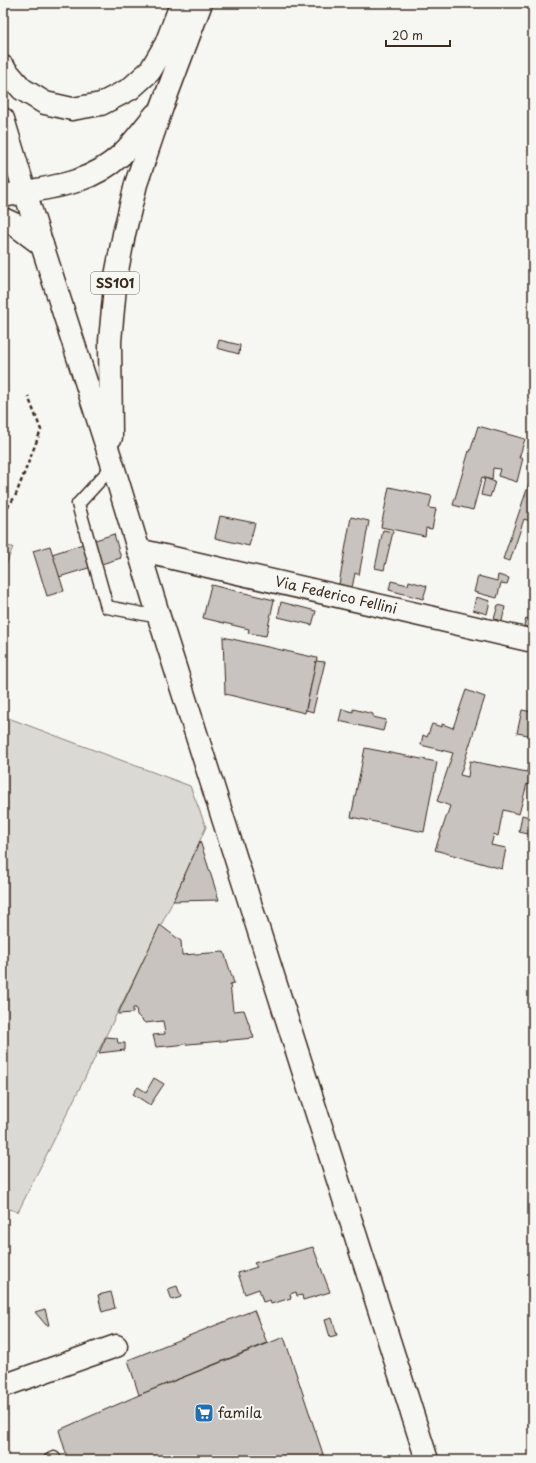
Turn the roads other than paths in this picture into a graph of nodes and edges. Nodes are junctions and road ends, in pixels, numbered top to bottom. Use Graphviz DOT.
graph roads {
  1 [pos="185,3"];
  2 [pos="201,3"];
  3 [pos="3,67"];
  4 [pos="162,107"];
  5 [pos="3,119"];
  6 [pos="25,192"];
  7 [pos="3,196"];
  8 [pos="3,219"];
  9 [pos="42,245"];
  10 [pos="113,466"];
  11 [pos="138,550"];
  12 [pos="159,617"];
  13 [pos="533,641"];
  14 [pos="116,1346"];
  15 [pos="3,1386"];
  16 [pos="50,1460"];
  17 [pos="55,1460"];
  18 [pos="427,1460"];
  1 -- 3 [label="main road"];
  2 -- 4 [label="main road, SS101"];
  4 -- 6 [label="main road"];
  4 -- 10 [label="main road, SS101"];
  5 -- 6 [label="main road"];
  6 -- 7 [label="main road"];
  6 -- 9 [label="main road"];
  8 -- 9 [label="main road"];
  9 -- 10 [label="main road"];
  10 -- 11 [label="main road"];
  10 -- 12 [label="lane"];
  11 -- 12 [label="main road"];
  11 -- 13 [label="main road, Via Federico Fellini"];
  12 -- 18 [label="main road"];
  14 -- 15 [label="main road"];
  16 -- 17 [label="lane"];
}
